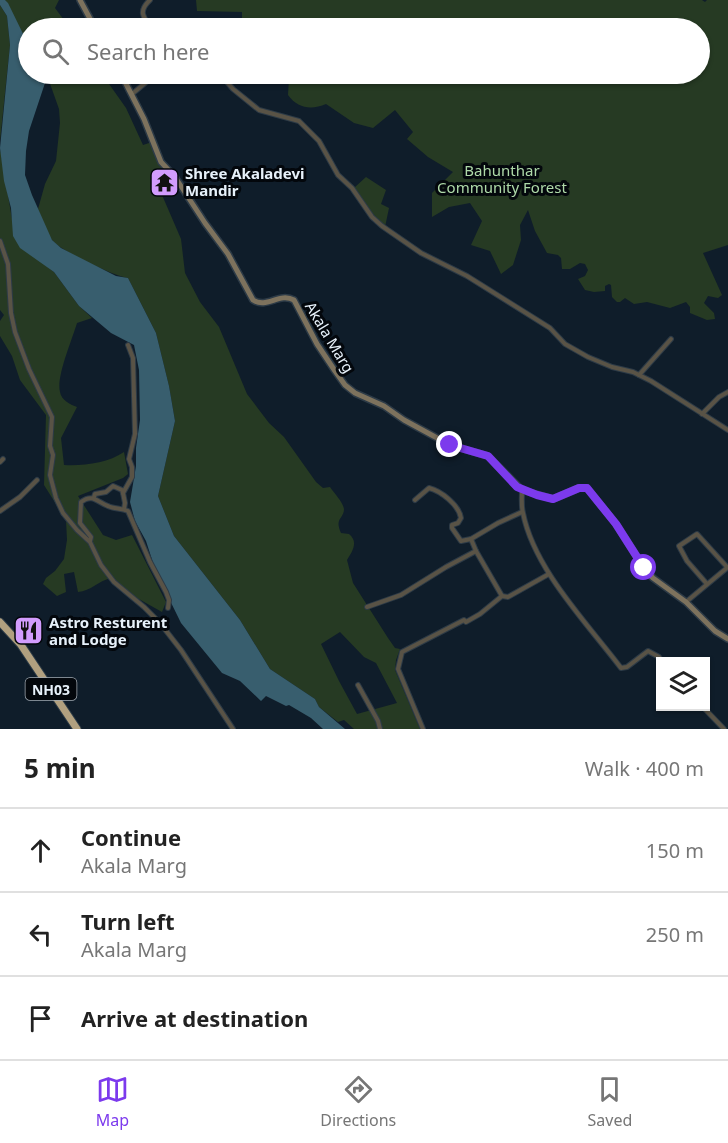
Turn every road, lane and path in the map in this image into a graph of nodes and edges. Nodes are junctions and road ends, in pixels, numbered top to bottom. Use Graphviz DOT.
graph roads {
  1 [pos="80,0"];
  2 [pos="150,0"];
  3 [pos="90,18"];
  4 [pos="144,18"];
  5 [pos="126,84"];
  6 [pos="144,84"];
  7 [pos="229,84"];
  8 [pos="132,94"];
  9 [pos="0,241"];
  10 [pos="671,339"];
  11 [pos="128,345"];
  12 [pos="639,375"];
  13 [pos="728,392"];
  14 [pos="702,414"];
  15 [pos="728,430"];
  16 [pos="37,480"];
  17 [pos="522,490"];
  18 [pos="123,493"];
  19 [pos="94,497"];
  20 [pos="415,500"];
  21 [pos="124,509"];
  22 [pos="0,511"];
  23 [pos="522,512"];
  24 [pos="471,539"];
  25 [pos="90,542"];
  26 [pos="476,551"];
  27 [pos="728,567"];
  28 [pos="549,574"];
  29 [pos="707,584"];
  30 [pos="502,596"];
  31 [pos="686,602"];
  32 [pos="367,607"];
  33 [pos="168,608"];
  34 [pos="0,622"];
  35 [pos="728,639"];
  36 [pos="659,657"];
  37 [pos="358,685"];
  38 [pos="707,711"];
  39 [pos="77,729"];
  40 [pos="233,729"];
  41 [pos="380,729"];
  42 [pos="423,729"];
  43 [pos="724,729"];
  1 -- 3 [label="main road"];
  2 -- 4 [label="street"];
  5 -- 8 [label="main road, Akala Marg"];
  6 -- 8 [label="street"];
  7 -- 12 [label="street"];
  8 -- 17 [label="main road, Akala Marg"];
  9 -- 25 [label="street"];
  10 -- 12 [label="street"];
  11 -- 18 [label="street"];
  12 -- 14 [label="street"];
  13 -- 14 [label="street"];
  14 -- 15 [label="street"];
  16 -- 22 [label="street"];
  17 -- 23 [label="street"];
  17 -- 31 [label="main road, Akala Marg"];
  18 -- 19 [label="street"];
  18 -- 21 [label="street"];
  19 -- 21 [label="street"];
  19 -- 25 [label="street"];
  20 -- 24 [label="street"];
  21 -- 33 [label="street"];
  23 -- 24 [label="street"];
  23 -- 28 [label="street"];
  24 -- 26 [label="street"];
  25 -- 40 [label="street"];
  26 -- 30 [label="street"];
  26 -- 32 [label="street"];
  27 -- 29 [label="street"];
  27 -- 29 [label="street"];
  28 -- 30 [label="street"];
  28 -- 36 [label="street"];
  29 -- 31 [label="street"];
  30 -- 42 [label="street"];
  31 -- 35 [label="main road, Akala Marg"];
  34 -- 39 [label="highway, NH03"];
  37 -- 41 [label="street"];
  38 -- 43 [label="street"];
}
